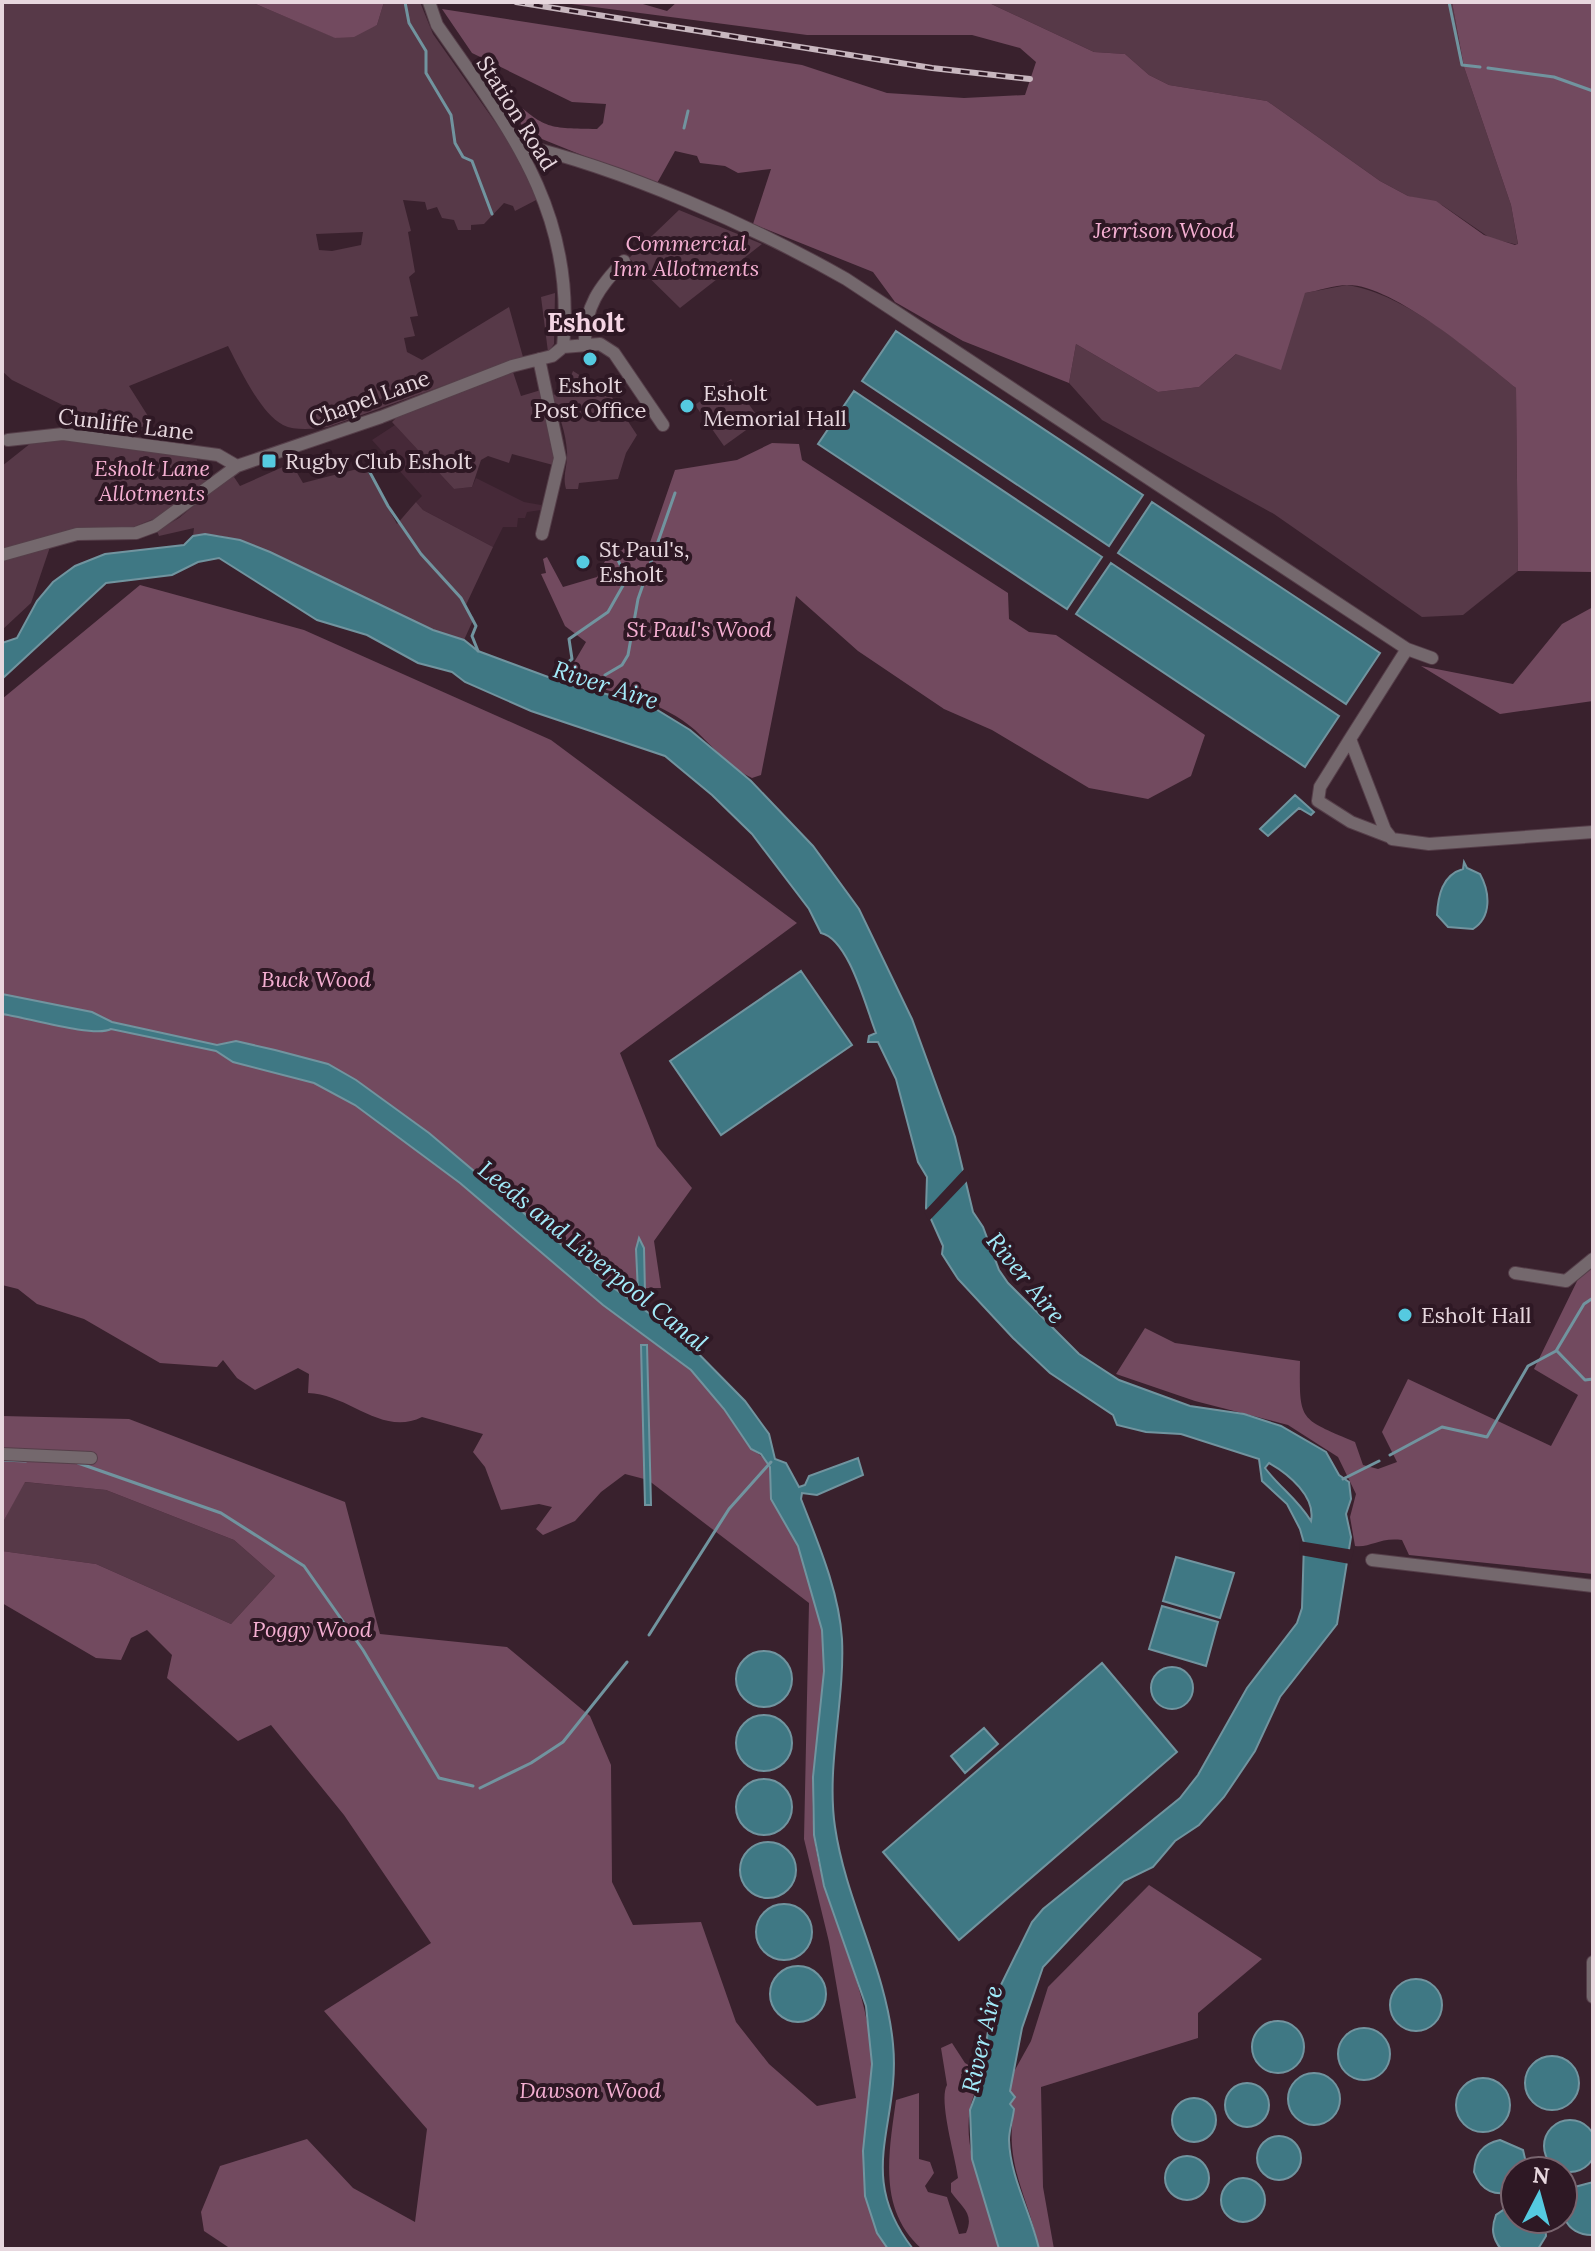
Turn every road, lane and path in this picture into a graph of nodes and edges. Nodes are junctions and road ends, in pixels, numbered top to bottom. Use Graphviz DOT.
graph roads {
  1 [pos="429,2"];
  2 [pos="517,144"];
  3 [pos="624,261"];
  4 [pos="585,344"];
  5 [pos="563,347"];
  6 [pos="539,359"];
  7 [pos="663,425"];
  8 [pos="8,440"];
  9 [pos="237,466"];
  10 [pos="548,525"];
  11 [pos="2,555"];
  12 [pos="1407,649"];
  13 [pos="1432,658"];
  14 [pos="1350,739"];
  15 [pos="1593,832"];
  16 [pos="1392,839"];
  17 [pos="1593,1259"];
  18 [pos="1515,1273"];
  19 [pos="2,1454"];
  20 [pos="91,1458"];
  21 [pos="1372,1560"];
  22 [pos="1593,1586"];
  23 [pos="1593,1962"];
  24 [pos="1593,1997"];
  1 -- 2 [label="street, Station Road"];
  2 -- 5 [label="street, Station Road"];
  2 -- 12 [label="street"];
  3 -- 4 [label="street"];
  4 -- 5 [label="street, Chapel Lane"];
  4 -- 7 [label="street"];
  5 -- 6 [label="street, Chapel Lane"];
  6 -- 9 [label="street, Chapel Lane"];
  6 -- 10 [label="street"];
  8 -- 9 [label="street, Cunliffe Lane"];
  9 -- 11 [label="street, Chapel Lane"];
  12 -- 13 [label="street"];
  12 -- 14 [label="street"];
  14 -- 16 [label="street"];
  14 -- 16 [label="street"];
  15 -- 16 [label="street"];
  17 -- 18 [label="street"];
  19 -- 20 [label="street"];
  21 -- 22 [label="street"];
  23 -- 24 [label="street"];
}
